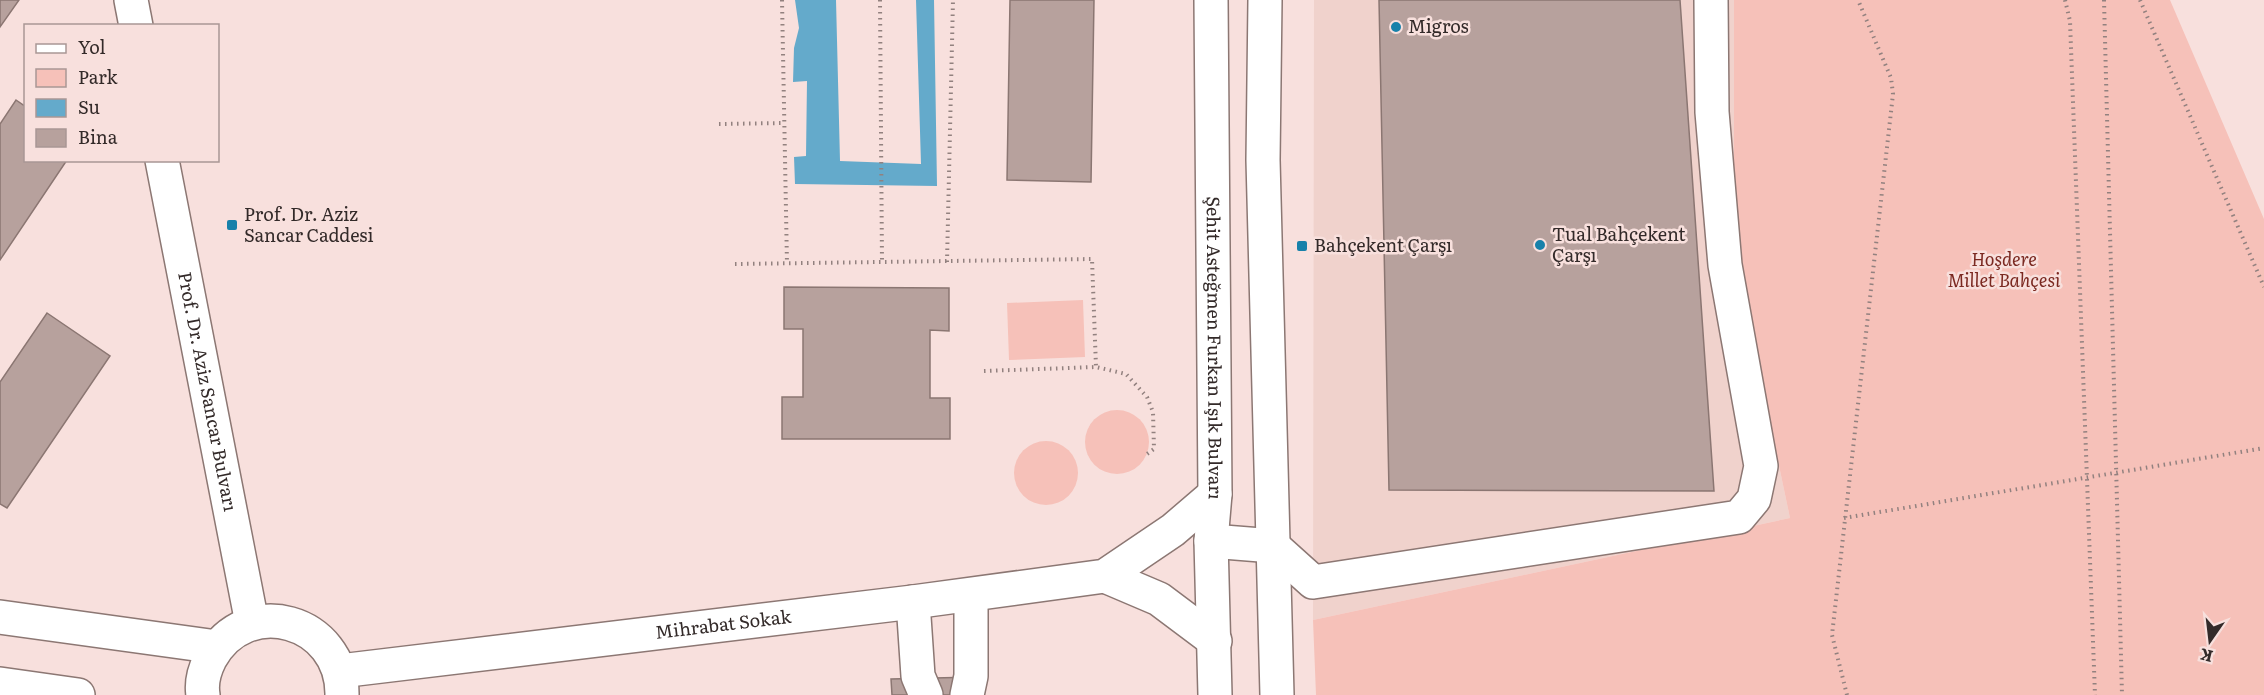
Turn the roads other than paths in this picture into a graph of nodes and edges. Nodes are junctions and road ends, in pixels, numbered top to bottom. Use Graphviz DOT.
graph roads {
  1 [pos="131,0"];
  2 [pos="1210,0"];
  3 [pos="1264,0"];
  4 [pos="1711,0"];
  5 [pos="136,24"];
  6 [pos="162,162"];
  7 [pos="1215,494"];
  8 [pos="1211,541"];
  9 [pos="1273,546"];
  10 [pos="1105,576"];
  11 [pos="971,595"];
  12 [pos="914,603"];
  13 [pos="0,617"];
  14 [pos="252,623"];
  15 [pos="1215,641"];
  16 [pos="217,647"];
  17 [pos="341,683"];
  18 [pos="0,684"];
  19 [pos="78,695"];
  20 [pos="203,695"];
  21 [pos="926,695"];
  22 [pos="967,695"];
  23 [pos="1215,695"];
  24 [pos="1277,695"];
  1 -- 5 [label="street"];
  2 -- 7 [label="street, Şehit Asteğmen Furkan Işık Bulvarı"];
  3 -- 9 [label="street"];
  4 -- 9 [label="street"];
  6 -- 14 [label="street, Prof. Dr. Aziz Sancar Bulvarı"];
  7 -- 8 [label="street, Şehit Asteğmen Furkan Işık Bulvarı"];
  7 -- 10 [label="street"];
  8 -- 9 [label="street"];
  8 -- 15 [label="street, Şehit Asteğmen Furkan Işık Bulvarı"];
  9 -- 24 [label="street"];
  10 -- 11 [label="street, Mihrabat Sokak"];
  10 -- 15 [label="street"];
  11 -- 12 [label="street, Mihrabat Sokak"];
  11 -- 22 [label="street"];
  12 -- 17 [label="street, Mihrabat Sokak"];
  12 -- 21 [label="street"];
  13 -- 16 [label="street"];
  14 -- 16 [label="street"];
  14 -- 17 [label="street"];
  15 -- 23 [label="street, Şehit Asteğmen Furkan Işık Bulvarı"];
  16 -- 20 [label="street"];
  18 -- 19 [label="street"];
}
